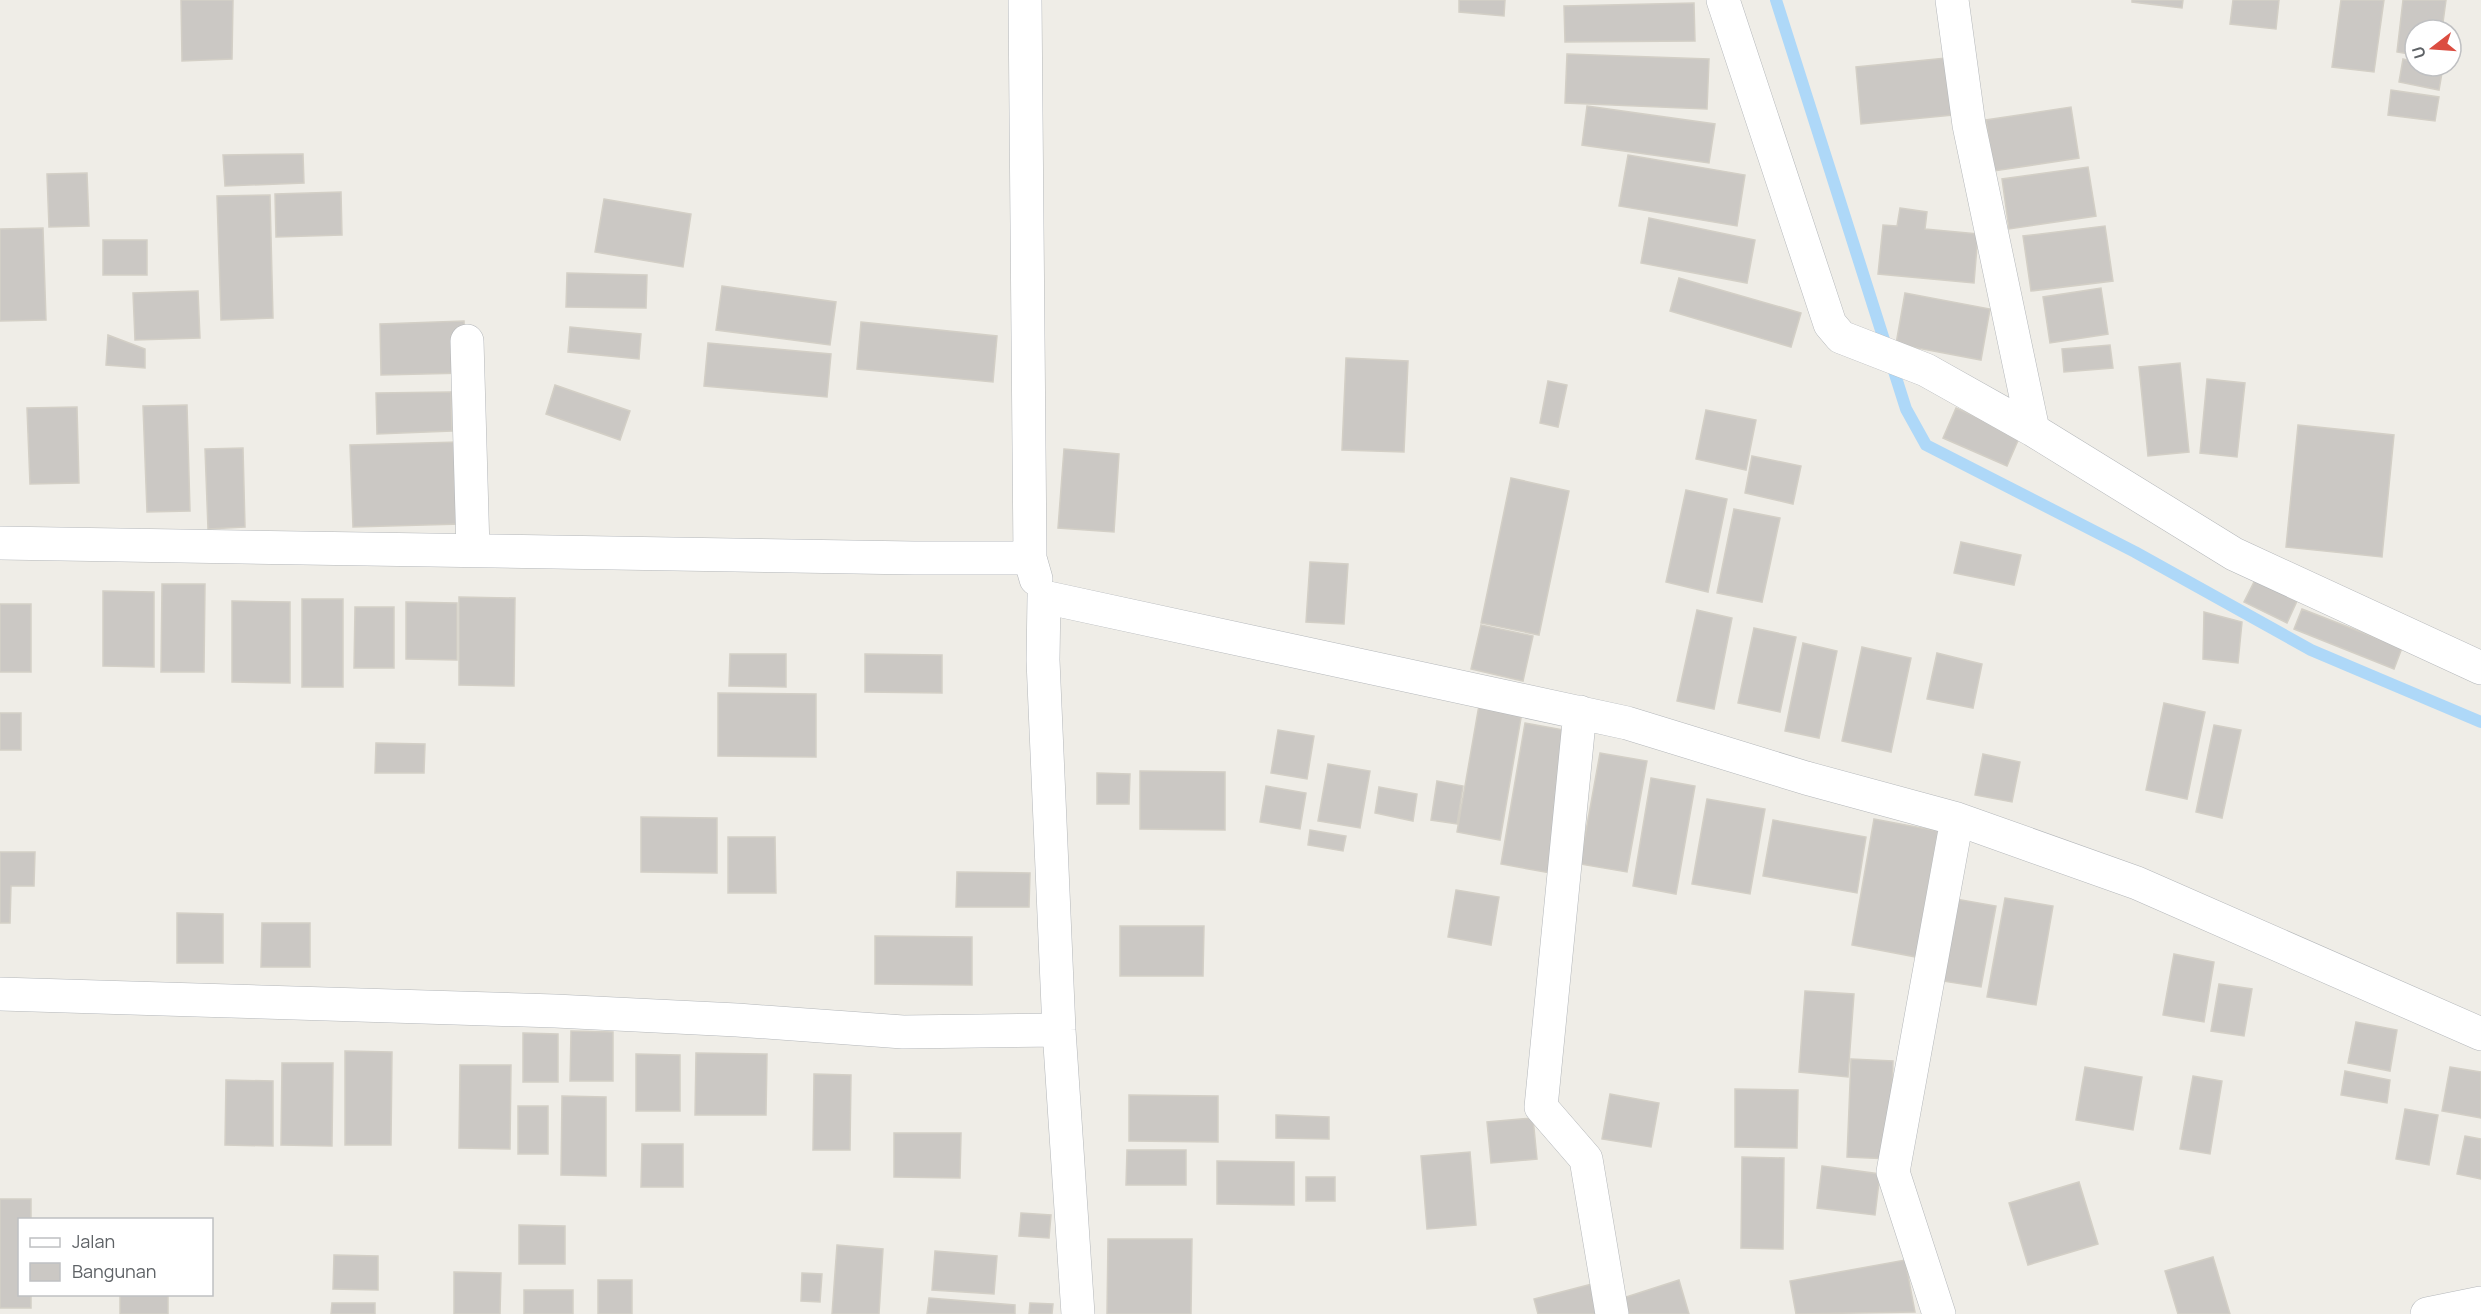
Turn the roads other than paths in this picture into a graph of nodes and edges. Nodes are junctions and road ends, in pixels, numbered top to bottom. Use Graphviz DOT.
graph roads {
  1 [pos="1025,0"];
  2 [pos="1723,0"];
  3 [pos="1952,0"];
  4 [pos="467,341"];
  5 [pos="2033,430"];
  6 [pos="0,543"];
  7 [pos="473,550"];
  8 [pos="1030,558"];
  9 [pos="1044,597"];
  10 [pos="2481,668"];
  11 [pos="1580,712"];
  12 [pos="1957,819"];
  13 [pos="0,994"];
  14 [pos="1059,1030"];
  15 [pos="2481,1034"];
  16 [pos="2481,1303"];
  17 [pos="1077,1314"];
  18 [pos="1612,1314"];
  19 [pos="1939,1314"];
  20 [pos="2427,1314"];
  1 -- 8 [label="street"];
  2 -- 5 [label="street"];
  3 -- 5 [label="street"];
  4 -- 7 [label="street"];
  5 -- 10 [label="street"];
  6 -- 7 [label="street"];
  7 -- 8 [label="street"];
  8 -- 9 [label="street"];
  9 -- 11 [label="street"];
  9 -- 14 [label="street"];
  11 -- 12 [label="street"];
  11 -- 18 [label="street"];
  12 -- 15 [label="street"];
  12 -- 19 [label="street"];
  13 -- 14 [label="street"];
  14 -- 17 [label="street"];
  16 -- 20 [label="street"];
}
